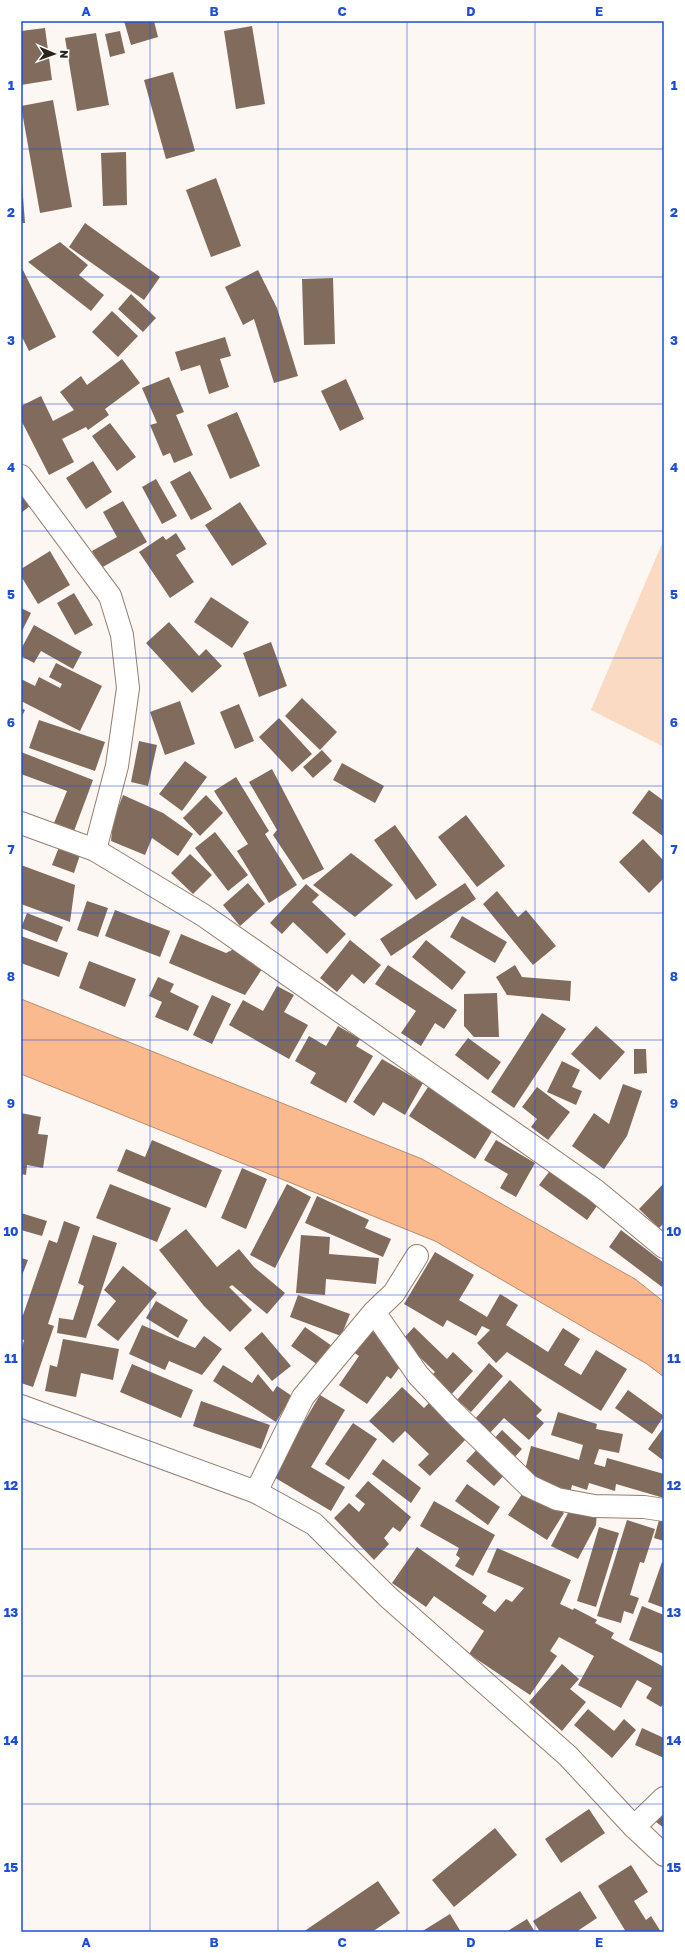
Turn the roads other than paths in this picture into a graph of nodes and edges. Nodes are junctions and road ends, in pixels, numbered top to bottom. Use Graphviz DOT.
graph roads {
  1 [pos="21,476"];
  2 [pos="21,823"];
  3 [pos="95,850"];
  4 [pos="664,1247"];
  5 [pos="417,1256"];
  6 [pos="374,1312"];
  7 [pos="21,1406"];
  8 [pos="256,1492"];
  9 [pos="664,1510"];
  10 [pos="664,1798"];
  11 [pos="634,1827"];
  12 [pos="664,1855"];
  1 -- 3 [label="street"];
  2 -- 3 [label="street"];
  3 -- 4 [label="street"];
  5 -- 6 [label="street"];
  6 -- 8 [label="street"];
  6 -- 9 [label="street"];
  7 -- 8 [label="street"];
  8 -- 11 [label="street"];
  10 -- 11 [label="street"];
  11 -- 12 [label="street"];
}
